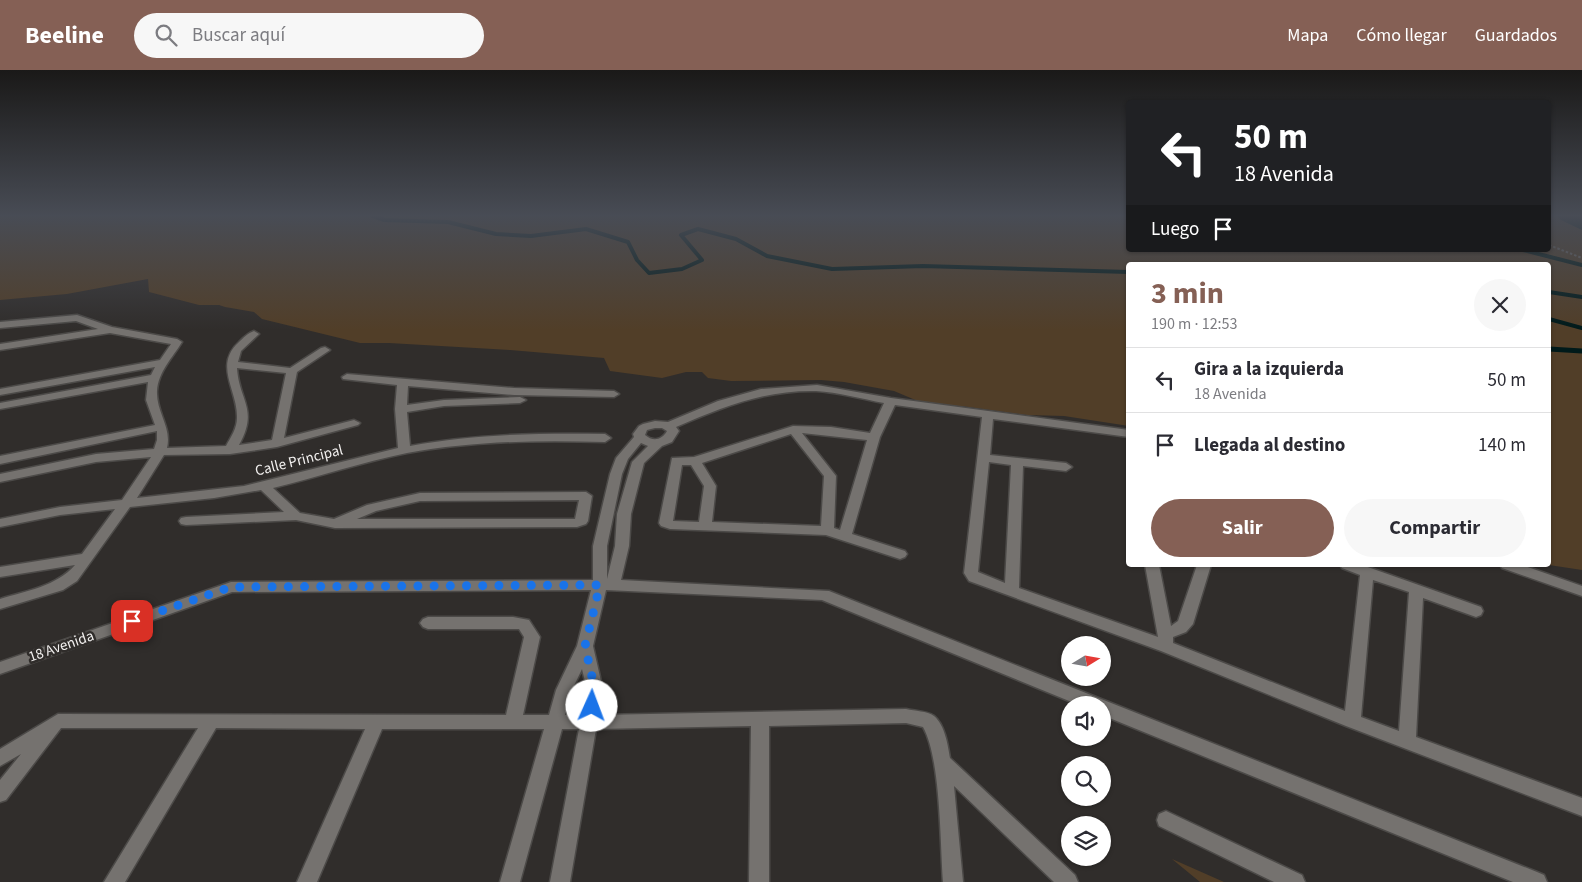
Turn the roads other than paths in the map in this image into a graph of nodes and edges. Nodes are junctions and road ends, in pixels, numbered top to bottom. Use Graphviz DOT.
graph roads {
  1 [pos="0,325"];
  2 [pos="110,330"];
  3 [pos="254,334"];
  4 [pos="0,347"];
  5 [pos="325,350"];
  6 [pos="162,363"];
  7 [pos="231,364"];
  8 [pos="292,370"];
  9 [pos="346,377"];
  10 [pos="154,378"];
  11 [pos="403,383"];
  12 [pos="5,392"];
  13 [pos="614,394"];
  14 [pos="557,395"];
  15 [pos="891,401"];
  16 [pos="2,406"];
  17 [pos="402,409"];
  18 [pos="988,413"];
  19 [pos="354,423"];
  20 [pos="669,426"];
  21 [pos="161,427"];
  22 [pos="793,429"];
  23 [pos="1126,434"];
  24 [pos="640,437"];
  25 [pos="605,438"];
  26 [pos="874,438"];
  27 [pos="658,443"];
  28 [pos="278,444"];
  29 [pos="230,450"];
  30 [pos="404,450"];
  31 [pos="159,452"];
  32 [pos="984,458"];
  33 [pos="0,460"];
  34 [pos="695,461"];
  35 [pos="1017,461"];
  36 [pos="1066,467"];
  37 [pos="0,478"];
  38 [pos="264,486"];
  39 [pos="124,504"];
  40 [pos="296,516"];
  41 [pos="186,521"];
  42 [pos="0,523"];
  43 [pos="335,524"];
  44 [pos="705,527"];
  45 [pos="827,531"];
  46 [pos="845,536"];
  47 [pos="900,554"];
  48 [pos="86,558"];
  49 [pos="1152,567"];
  50 [pos="1203,567"];
  51 [pos="1353,567"];
  52 [pos="1512,567"];
  53 [pos="0,572"];
  54 [pos="1367,572"];
  55 [pos="613,585"];
  56 [pos="1012,590"];
  57 [pos="1416,590"];
  58 [pos="1581,592"];
  59 [pos="0,604"];
  60 [pos="1476,611"];
  61 [pos="428,624"];
  62 [pos="1165,640"];
  63 [pos="585,646"];
  64 [pos="0,668"];
  65 [pos="1074,696"];
  66 [pos="1111,711"];
  67 [pos="760,718"];
  68 [pos="1352,721"];
  69 [pos="58,722"];
  70 [pos="211,722"];
  71 [pos="376,722"];
  72 [pos="513,722"];
  73 [pos="554,722"];
  74 [pos="588,722"];
  75 [pos="1407,742"];
  76 [pos="0,758"];
  77 [pos="942,762"];
  78 [pos="0,794"];
  79 [pos="1582,807"];
  80 [pos="1166,820"];
  81 [pos="114,882"];
  82 [pos="307,882"];
  83 [pos="510,882"];
  84 [pos="560,882"];
  85 [pos="759,882"];
  86 [pos="953,882"];
  87 [pos="1068,882"];
  88 [pos="1294,882"];
  89 [pos="1537,882"];
  1 -- 2 [label="street"];
  2 -- 4 [label="street"];
  2 -- 6 [label="street"];
  3 -- 7 [label="street"];
  5 -- 8 [label="street"];
  6 -- 10 [label="street"];
  6 -- 12 [label="street"];
  7 -- 8 [label="street"];
  7 -- 29 [label="street"];
  8 -- 28 [label="street"];
  9 -- 11 [label="street"];
  10 -- 16 [label="street"];
  10 -- 21 [label="street"];
  11 -- 14 [label="street"];
  11 -- 17 [label="street"];
  12 -- 16 [label="street"];
  13 -- 14 [label="street"];
  14 -- 17 [label="street"];
  15 -- 18 [label="street"];
  15 -- 20 [label="street"];
  15 -- 26 [label="street"];
  17 -- 30 [label="street"];
  18 -- 23 [label="street"];
  18 -- 32 [label="street"];
  19 -- 28 [label="street"];
  20 -- 24 [label="street"];
  20 -- 27 [label="street"];
  21 -- 31 [label="street"];
  21 -- 33 [label="street"];
  22 -- 26 [label="street"];
  22 -- 34 [label="street"];
  22 -- 45 [label="street"];
  24 -- 27 [label="street"];
  24 -- 55 [label="street"];
  25 -- 30 [label="street, Calle Principal"];
  26 -- 46 [label="street"];
  27 -- 55 [label="street"];
  28 -- 29 [label="street"];
  29 -- 31 [label="street"];
  30 -- 38 [label="street, Calle Principal"];
  31 -- 37 [label="street"];
  31 -- 39 [label="street"];
  32 -- 35 [label="street"];
  32 -- 56 [label="street"];
  34 -- 44 [label="street"];
  34 -- 44 [label="street"];
  35 -- 36 [label="street"];
  35 -- 56 [label="street"];
  38 -- 39 [label="street, Calle Principal"];
  38 -- 40 [label="street"];
  39 -- 42 [label="street, Calle Principal"];
  39 -- 48 [label="street"];
  40 -- 41 [label="street"];
  40 -- 43 [label="street"];
  43 -- 43 [label="street"];
  44 -- 45 [label="street"];
  45 -- 46 [label="street"];
  46 -- 47 [label="street"];
  48 -- 53 [label="street"];
  48 -- 59 [label="street"];
  49 -- 62 [label="street"];
  50 -- 62 [label="street"];
  51 -- 54 [label="street"];
  52 -- 58 [label="street"];
  54 -- 57 [label="street"];
  54 -- 68 [label="street"];
  55 -- 63 [label="street"];
  55 -- 64 [label="street, 18 Avenida"];
  55 -- 65 [label="street, 18 Avenida"];
  56 -- 62 [label="street"];
  57 -- 60 [label="street"];
  57 -- 75 [label="street"];
  61 -- 72 [label="street"];
  62 -- 68 [label="street"];
  63 -- 73 [label="street"];
  63 -- 74 [label="street"];
  66 -- 89 [label="street"];
  67 -- 74 [label="street"];
  67 -- 77 [label="street"];
  67 -- 85 [label="street"];
  68 -- 75 [label="street"];
  69 -- 70 [label="street"];
  69 -- 76 [label="street"];
  69 -- 78 [label="street"];
  70 -- 71 [label="street"];
  70 -- 81 [label="street"];
  71 -- 72 [label="street"];
  71 -- 82 [label="street"];
  72 -- 73 [label="street"];
  73 -- 74 [label="street"];
  73 -- 83 [label="street"];
  74 -- 84 [label="street"];
  75 -- 79 [label="street"];
  77 -- 86 [label="street"];
  77 -- 87 [label="street"];
  80 -- 88 [label="street"];
}
